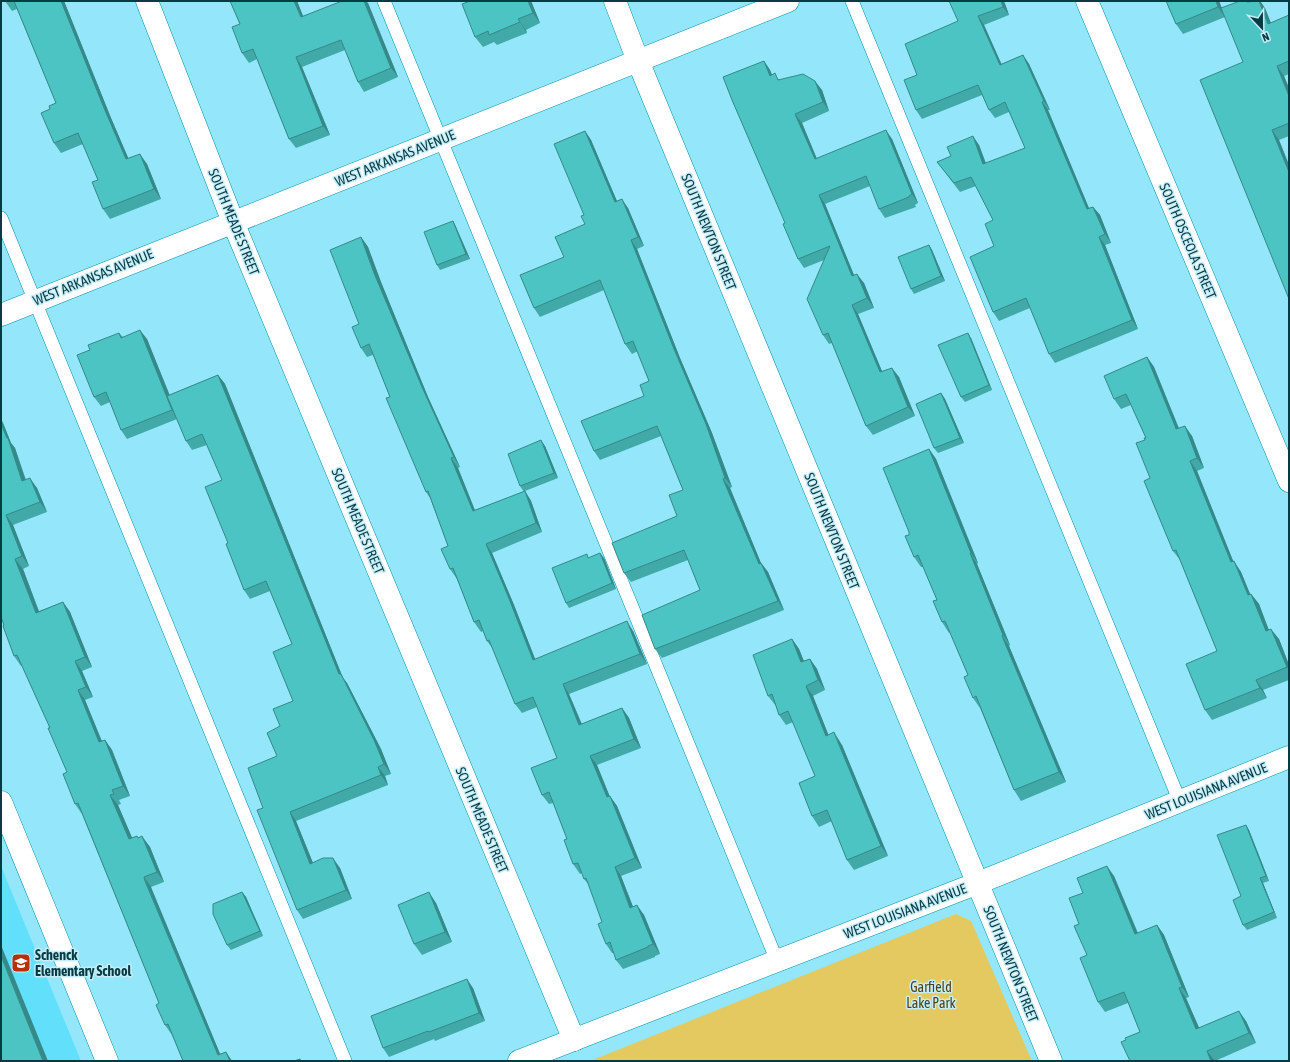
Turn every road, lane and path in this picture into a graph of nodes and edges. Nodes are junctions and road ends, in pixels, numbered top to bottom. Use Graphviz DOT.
graph roads {
  1 [pos="147,1"];
  2 [pos="384,1"];
  3 [pos="615,1"];
  4 [pos="788,1"];
  5 [pos="852,1"];
  6 [pos="1087,1"];
  7 [pos="638,61"];
  8 [pos="440,139"];
  9 [pos="1,218"];
  10 [pos="233,222"];
  11 [pos="34,301"];
  12 [pos="1,315"];
  13 [pos="1289,482"];
  14 [pos="1289,757"];
  15 [pos="1,802"];
  16 [pos="1180,802"];
  17 [pos="978,883"];
  18 [pos="777,961"];
  19 [pos="574,1040"];
  20 [pos="107,1061"];
  21 [pos="345,1061"];
  22 [pos="520,1061"];
  23 [pos="1051,1061"];
  1 -- 10 [label="street, SOUTH MEADE STREET"];
  2 -- 8 [label="lane"];
  3 -- 7 [label="street, SOUTH NEWTON STREET"];
  4 -- 7 [label="street, WEST ARKANSAS AVENUE"];
  5 -- 16 [label="lane"];
  6 -- 13 [label="street, SOUTH OSCEOLA STREET"];
  7 -- 8 [label="street, WEST ARKANSAS AVENUE"];
  7 -- 17 [label="street, SOUTH NEWTON STREET"];
  8 -- 10 [label="street, WEST ARKANSAS AVENUE"];
  8 -- 18 [label="lane"];
  9 -- 11 [label="lane"];
  10 -- 11 [label="street, WEST ARKANSAS AVENUE"];
  10 -- 19 [label="street, SOUTH MEADE STREET"];
  11 -- 12 [label="street, WEST ARKANSAS AVENUE"];
  11 -- 21 [label="lane"];
  14 -- 16 [label="street, WEST LOUISIANA AVENUE"];
  15 -- 20 [label="street"];
  16 -- 17 [label="street, WEST LOUISIANA AVENUE"];
  17 -- 18 [label="street, WEST LOUISIANA AVENUE"];
  17 -- 23 [label="street, SOUTH NEWTON STREET"];
  18 -- 19 [label="street, WEST LOUISIANA AVENUE"];
  19 -- 22 [label="street, WEST LOUISIANA AVENUE"];
}
